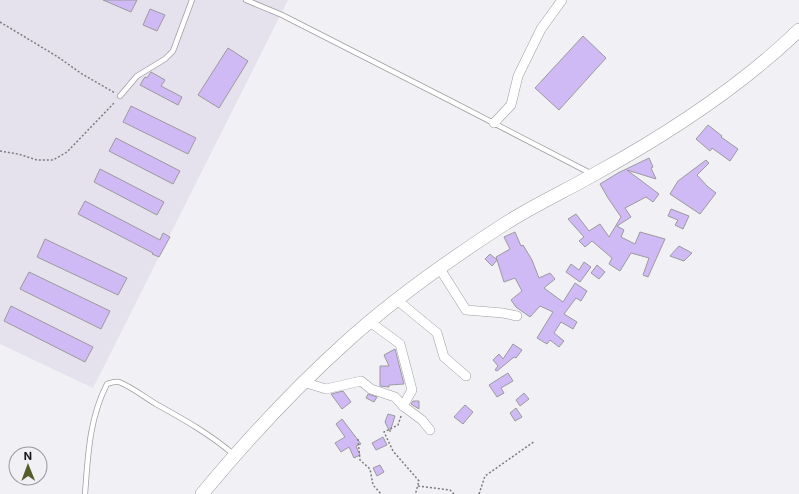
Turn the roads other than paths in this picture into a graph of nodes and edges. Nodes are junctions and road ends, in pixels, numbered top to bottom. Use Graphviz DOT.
graph roads {
  1 [pos="192,0"];
  2 [pos="246,0"];
  3 [pos="562,0"];
  4 [pos="259,2"];
  5 [pos="799,30"];
  6 [pos="120,96"];
  7 [pos="494,123"];
  8 [pos="593,175"];
  9 [pos="440,269"];
  10 [pos="397,300"];
  11 [pos="517,316"];
  12 [pos="370,322"];
  13 [pos="466,376"];
  14 [pos="303,382"];
  15 [pos="403,406"];
  16 [pos="430,430"];
  17 [pos="234,455"];
  18 [pos="85,494"];
  19 [pos="202,494"];
  1 -- 6 [label="lane"];
  2 -- 4 [label="lane"];
  3 -- 7 [label="street"];
  4 -- 7 [label="lane"];
  5 -- 8 [label="main road"];
  7 -- 8 [label="lane"];
  8 -- 9 [label="main road"];
  9 -- 10 [label="main road"];
  9 -- 11 [label="street"];
  10 -- 12 [label="main road"];
  10 -- 13 [label="street"];
  12 -- 14 [label="main road"];
  12 -- 15 [label="street"];
  14 -- 15 [label="street"];
  14 -- 17 [label="main road"];
  15 -- 16 [label="street"];
  17 -- 18 [label="lane"];
  17 -- 19 [label="main road"];
}
